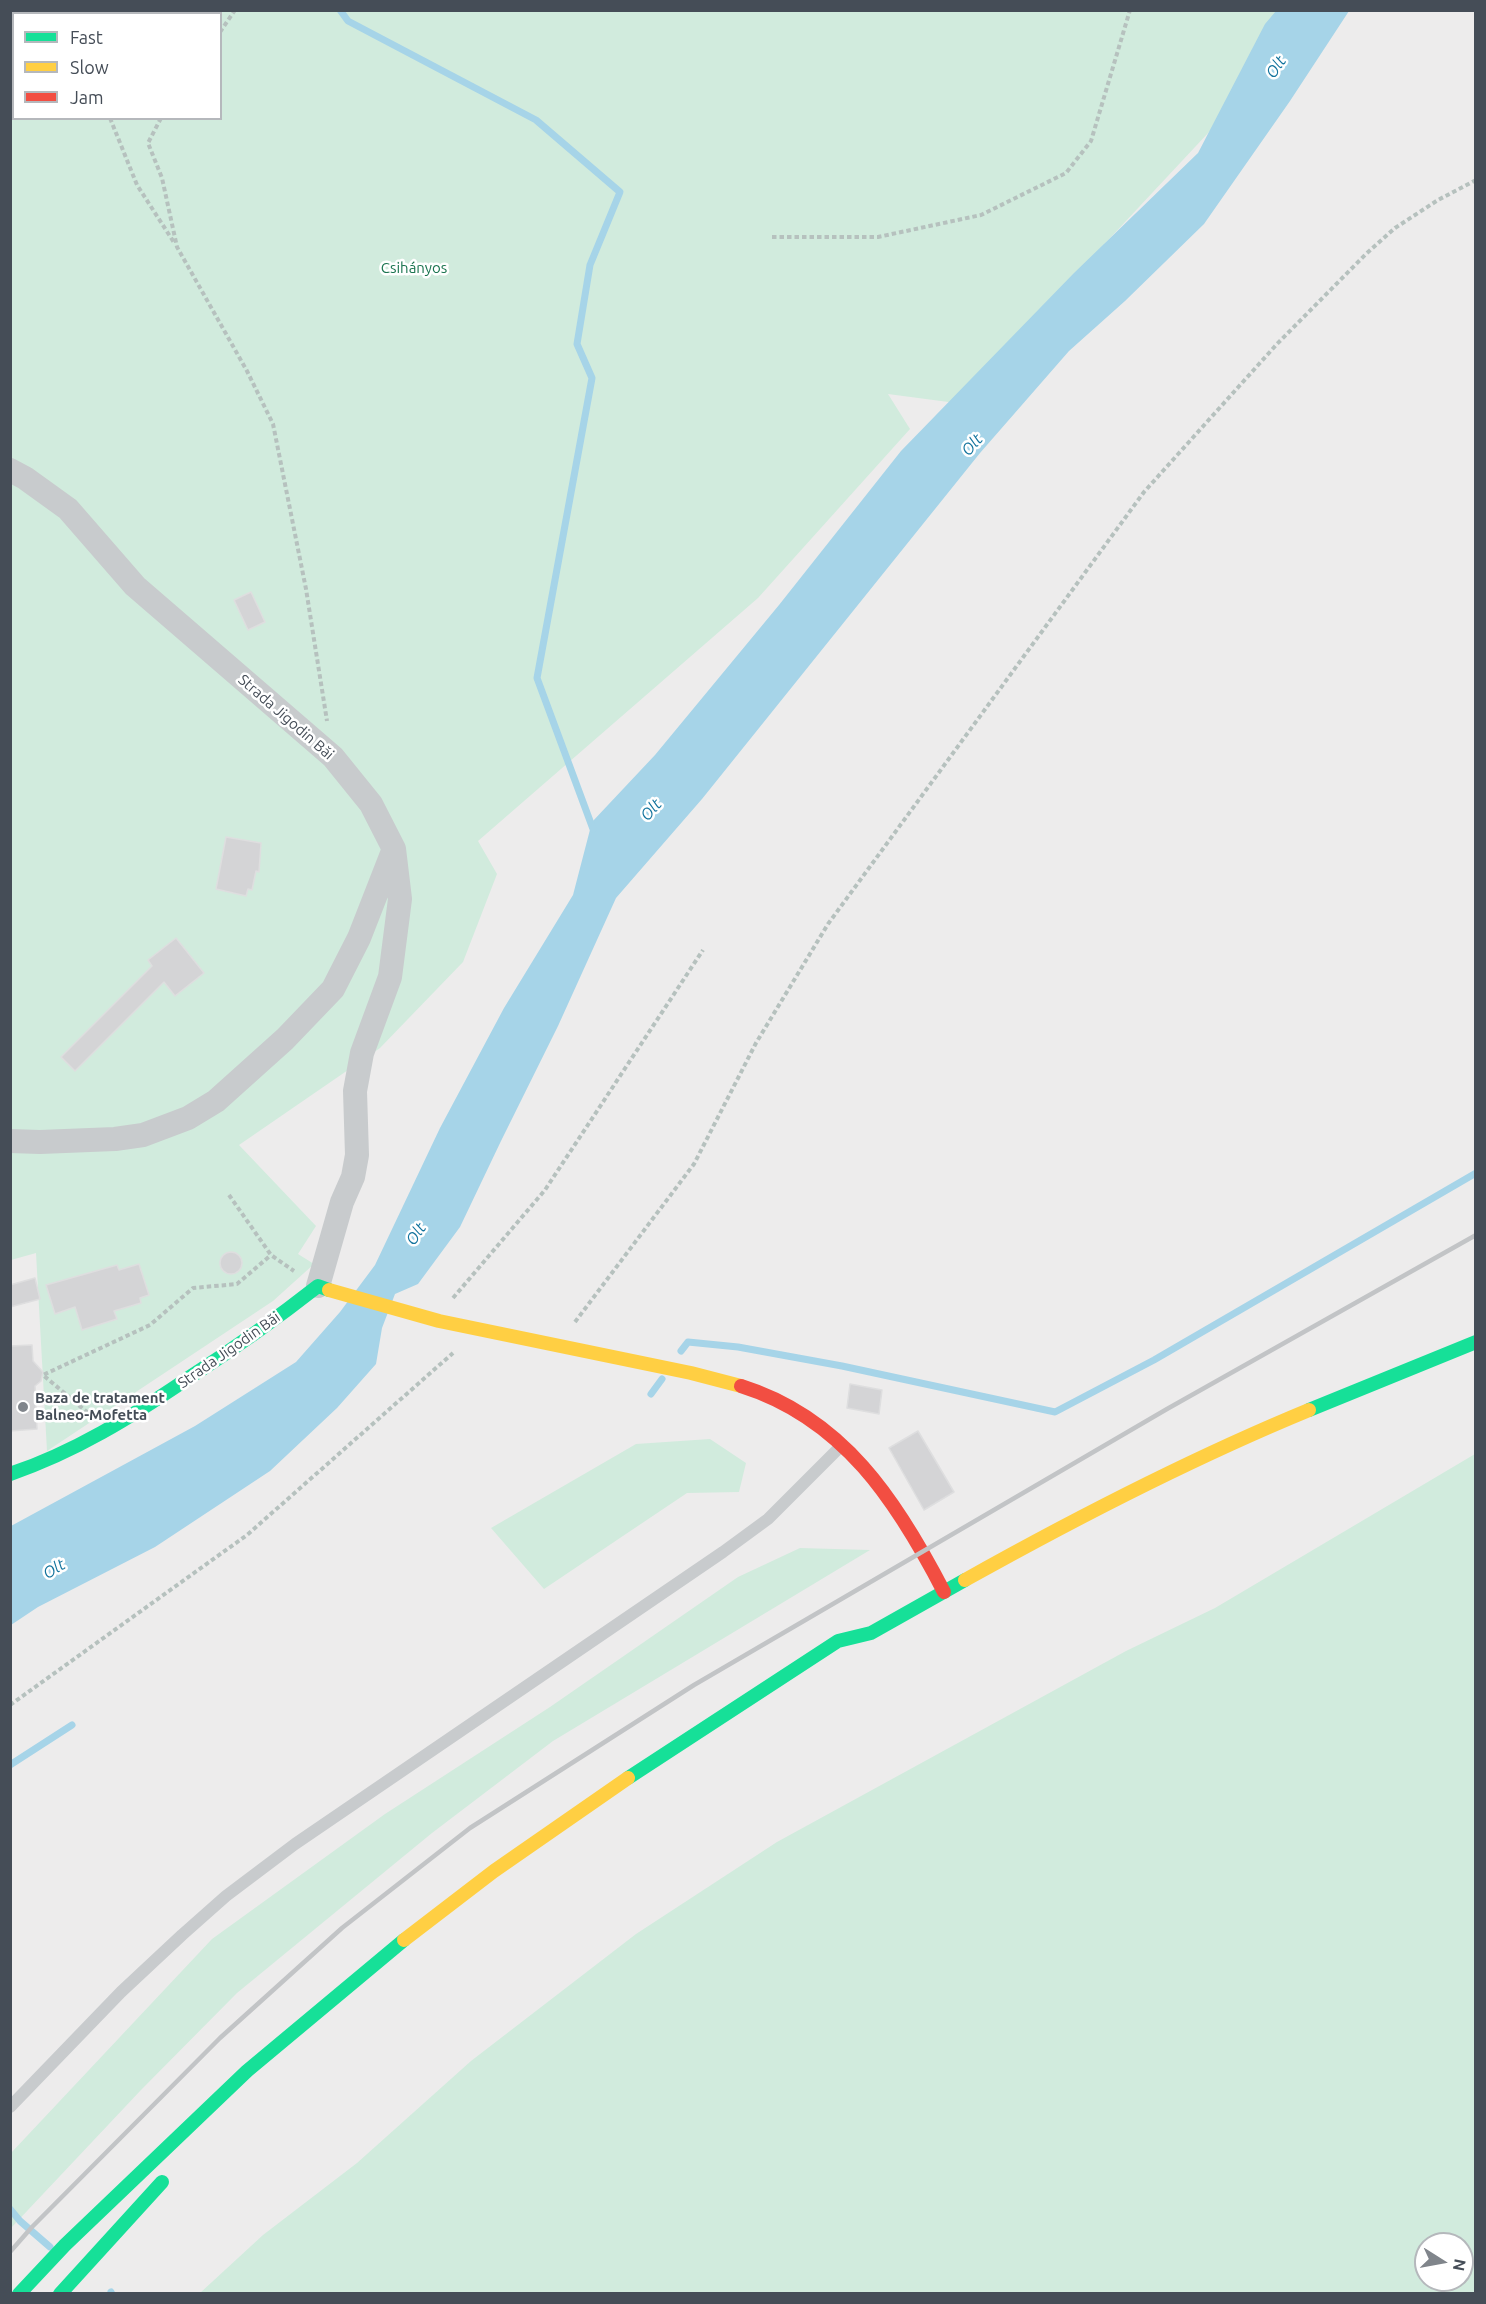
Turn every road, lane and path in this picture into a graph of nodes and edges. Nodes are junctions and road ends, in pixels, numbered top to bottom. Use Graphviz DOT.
graph roads {
  1 [pos="235,10"];
  2 [pos="1130,10"];
  3 [pos="222,29"];
  4 [pos="111,120"];
  5 [pos="160,120"];
  6 [pos="1476,180"];
  7 [pos="772,237"];
  8 [pos="177,247"];
  9 [pos="10,470"];
  10 [pos="333,757"];
  11 [pos="394,849"];
  12 [pos="703,950"];
  13 [pos="10,1141"];
  14 [pos="229,1195"];
  15 [pos="271,1255"];
  16 [pos="318,1286"];
  17 [pos="435,1319"];
  18 [pos="479,1329"];
  19 [pos="1476,1342"];
  20 [pos="559,1344"];
  21 [pos="110,1430"];
  22 [pos="842,1445"];
  23 [pos="10,1474"];
  24 [pos="944,1592"];
  25 [pos="871,1633"];
  26 [pos="852,1654"];
  27 [pos="10,1705"];
  28 [pos="10,2107"];
  29 [pos="171,2172"];
  30 [pos="19,2294"];
  31 [pos="60,2294"];
  1 -- 3 [label="path"];
  2 -- 7 [label="path"];
  4 -- 8 [label="path"];
  5 -- 8 [label="path"];
  6 -- 20 [label="path"];
  8 -- 10 [label="path"];
  9 -- 10 [label="street, Strada Jigodin Băi"];
  10 -- 11 [label="street, Strada Jigodin Băi"];
  11 -- 13 [label="street"];
  11 -- 16 [label="street, Strada Jigodin Băi"];
  12 -- 17 [label="path"];
  14 -- 15 [label="path"];
  15 -- 16 [label="path"];
  15 -- 21 [label="path"];
  16 -- 17 [label="main road"];
  16 -- 21 [label="main road, Strada Jigodin Băi"];
  17 -- 18 [label="main road"];
  18 -- 20 [label="main road"];
  18 -- 27 [label="path"];
  19 -- 24 [label="main road"];
  20 -- 22 [label="main road"];
  21 -- 23 [label="main road, Strada Jigodin Băi"];
  22 -- 24 [label="main road"];
  22 -- 28 [label="lane"];
  24 -- 25 [label="main road"];
  25 -- 26 [label="main road"];
  25 -- 30 [label="main road"];
  29 -- 31 [label="main road"];
}
